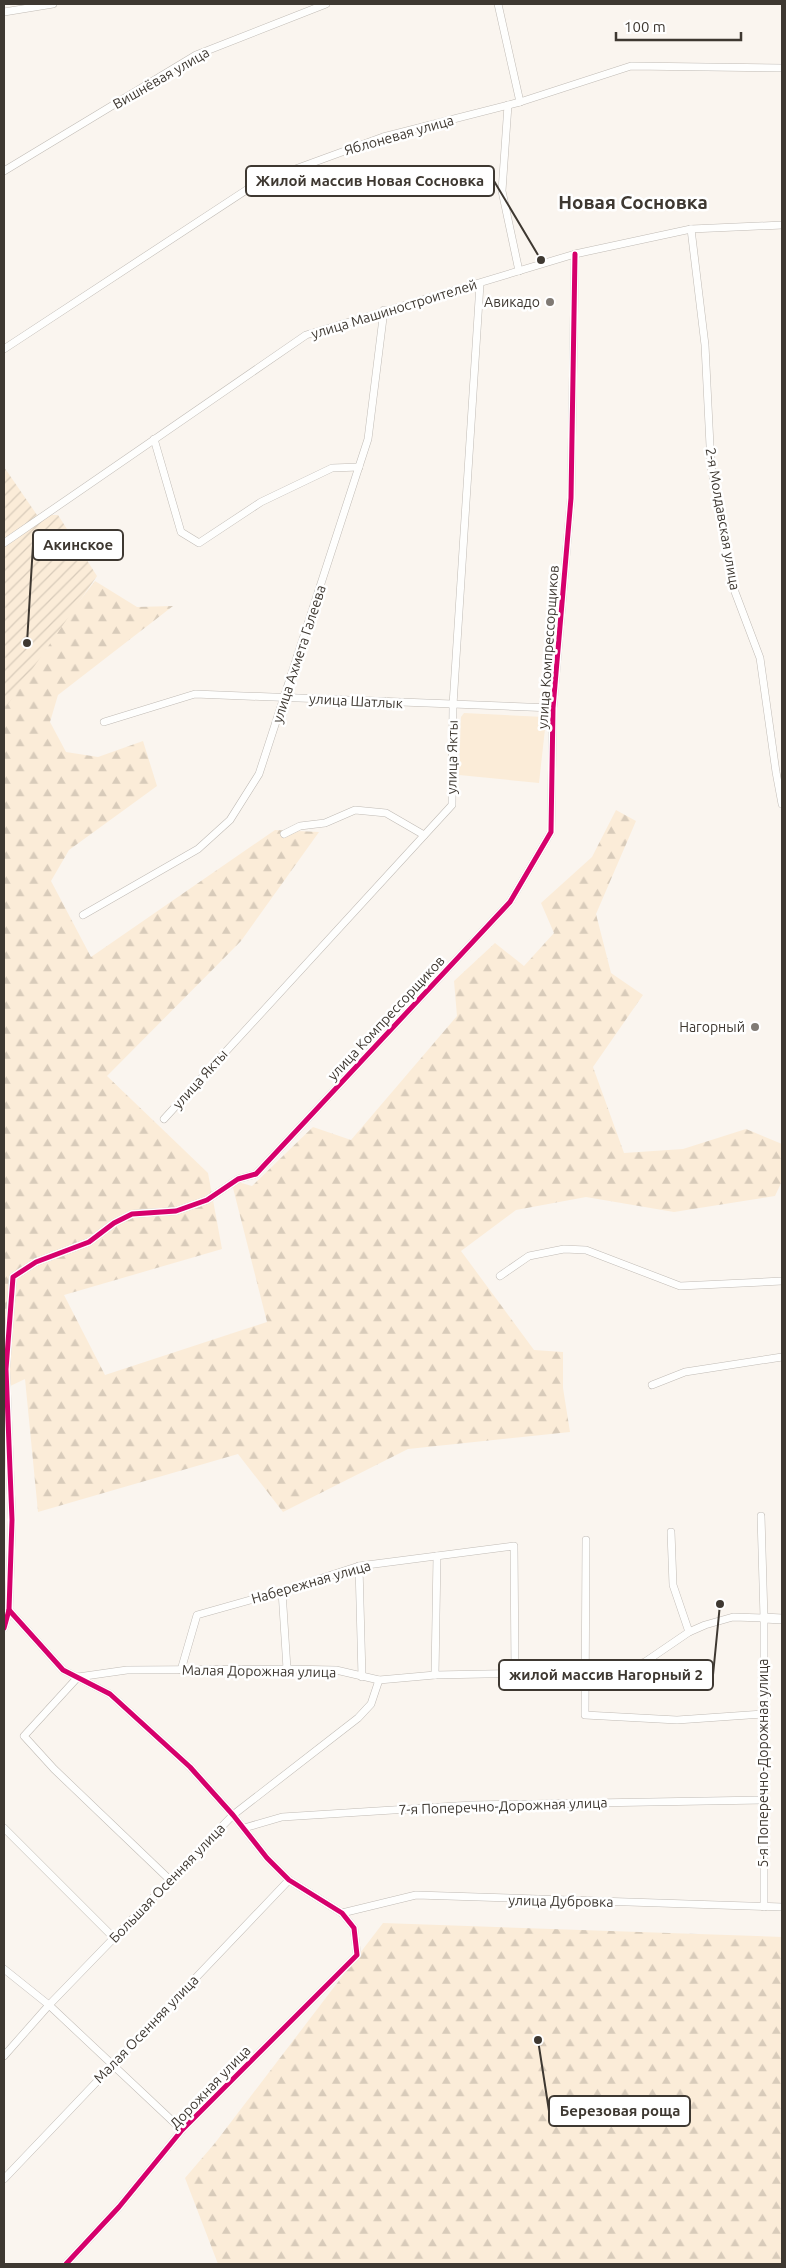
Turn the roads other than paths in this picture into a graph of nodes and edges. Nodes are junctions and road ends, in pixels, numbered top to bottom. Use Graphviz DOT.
graph roads {
  1 [pos="53,4"];
  2 [pos="326,4"];
  3 [pos="498,4"];
  4 [pos="4,12"];
  5 [pos="782,68"];
  6 [pos="520,102"];
  7 [pos="508,105"];
  8 [pos="4,171"];
  9 [pos="782,225"];
  10 [pos="691,229"];
  11 [pos="575,254"];
  12 [pos="519,271"];
  13 [pos="480,284"];
  14 [pos="384,310"];
  15 [pos="4,348"];
  16 [pos="154,440"];
  17 [pos="359,467"];
  18 [pos="4,543"];
  19 [pos="285,698"];
  20 [pos="453,706"];
  21 [pos="552,708"];
  22 [pos="104,722"];
  23 [pos="782,804"];
  24 [pos="284,834"];
  25 [pos="424,835"];
  26 [pos="83,915"];
  27 [pos="164,1119"];
  28 [pos="500,1276"];
  29 [pos="782,1281"];
  30 [pos="782,1357"];
  31 [pos="652,1385"];
  32 [pos="761,1516"];
  33 [pos="671,1532"];
  34 [pos="586,1540"];
  35 [pos="437,1556"];
  36 [pos="358,1566"];
  37 [pos="282,1591"];
  38 [pos="9,1610"];
  39 [pos="764,1618"];
  40 [pos="782,1619"];
  41 [pos="4,1628"];
  42 [pos="689,1632"];
  43 [pos="286,1669"];
  44 [pos="181,1670"];
  45 [pos="515,1672"];
  46 [pos="586,1672"];
  47 [pos="435,1675"];
  48 [pos="78,1677"];
  49 [pos="362,1677"];
  50 [pos="379,1680"];
  51 [pos="763,1714"];
  52 [pos="763,1800"];
  53 [pos="233,1815"];
  54 [pos="4,1828"];
  55 [pos="244,1828"];
  56 [pos="170,1880"];
  57 [pos="289,1880"];
  58 [pos="764,1907"];
  59 [pos="782,1907"];
  60 [pos="342,1913"];
  61 [pos="114,1938"];
  62 [pos="4,1969"];
  63 [pos="49,2005"];
  64 [pos="4,2056"];
  65 [pos="111,2065"];
  66 [pos="182,2130"];
  67 [pos="4,2179"];
  68 [pos="66,2264"];
  1 -- 4 [label="street"];
  2 -- 8 [label="street, Вишнёвая улица"];
  3 -- 6 [label="street"];
  5 -- 6 [label="street, Яблоневая улица"];
  6 -- 7 [label="street, Яблоневая улица"];
  7 -- 12 [label="street"];
  7 -- 15 [label="street, Яблоневая улица"];
  9 -- 10 [label="street, улица Машиностроителей"];
  10 -- 11 [label="street, улица Машиностроителей"];
  10 -- 23 [label="street, 2-я Молдавская улица"];
  11 -- 12 [label="street, улица Машиностроителей"];
  11 -- 21 [label="street, улица Компрессорщиков"];
  12 -- 13 [label="street, улица Машиностроителей"];
  13 -- 14 [label="street, улица Машиностроителей"];
  13 -- 20 [label="street, улица Якты"];
  14 -- 16 [label="street, улица Машиностроителей"];
  14 -- 17 [label="street, улица Ахмета Галеева"];
  16 -- 17 [label="street"];
  16 -- 18 [label="street, улица Машиностроителей"];
  17 -- 19 [label="street, улица Ахмета Галеева"];
  19 -- 20 [label="street, улица Шатлык"];
  19 -- 22 [label="street, улица Шатлык"];
  19 -- 26 [label="street, улица Ахмета Галеева"];
  20 -- 21 [label="street, улица Шатлык"];
  20 -- 25 [label="street, улица Якты"];
  21 -- 38 [label="street, улица Компрессорщиков"];
  24 -- 25 [label="street"];
  25 -- 27 [label="street, улица Якты"];
  28 -- 29 [label="street"];
  30 -- 31 [label="street"];
  32 -- 39 [label="street, 5-я Поперечно-Дорожная улица"];
  33 -- 42 [label="street"];
  34 -- 46 [label="street"];
  35 -- 36 [label="street, Набережная улица"];
  35 -- 45 [label="street, Набережная улица"];
  35 -- 47 [label="street"];
  36 -- 37 [label="street, Набережная улица"];
  36 -- 49 [label="street"];
  37 -- 43 [label="street"];
  37 -- 44 [label="street, Набережная улица"];
  38 -- 41 [label="street"];
  38 -- 48 [label="street"];
  39 -- 40 [label="street"];
  39 -- 42 [label="street, Малая Дорожная улица"];
  39 -- 51 [label="street, 5-я Поперечно-Дорожная улица"];
  42 -- 46 [label="street, Малая Дорожная улица"];
  43 -- 44 [label="street, Малая Дорожная улица"];
  43 -- 49 [label="street, Малая Дорожная улица"];
  44 -- 48 [label="street, Малая Дорожная улица"];
  45 -- 46 [label="street, Малая Дорожная улица"];
  45 -- 47 [label="street, Малая Дорожная улица"];
  46 -- 51 [label="street"];
  47 -- 50 [label="street, Малая Дорожная улица"];
  48 -- 53 [label="street"];
  48 -- 56 [label="street"];
  49 -- 50 [label="street, Малая Дорожная улица"];
  50 -- 53 [label="street, Большая Осенняя улица"];
  51 -- 52 [label="street, 5-я Поперечно-Дорожная улица"];
  52 -- 55 [label="street, 7-я Поперечно-Дорожная улица"];
  52 -- 58 [label="street, 5-я Поперечно-Дорожная улица"];
  53 -- 55 [label="street"];
  53 -- 56 [label="street, Большая Осенняя улица"];
  54 -- 61 [label="street"];
  55 -- 57 [label="street"];
  56 -- 61 [label="street, Большая Осенняя улица"];
  57 -- 60 [label="street"];
  57 -- 65 [label="street, Малая Осенняя улица"];
  58 -- 59 [label="street, улица Дубровка"];
  58 -- 60 [label="street, улица Дубровка"];
  60 -- 66 [label="street, Дорожная улица"];
  61 -- 63 [label="street, Большая Осенняя улица"];
  62 -- 63 [label="street"];
  63 -- 64 [label="street, Большая Осенняя улица"];
  63 -- 65 [label="street"];
  65 -- 66 [label="street"];
  65 -- 67 [label="street, Малая Осенняя улица"];
  66 -- 68 [label="street, Дорожная улица"];
}
